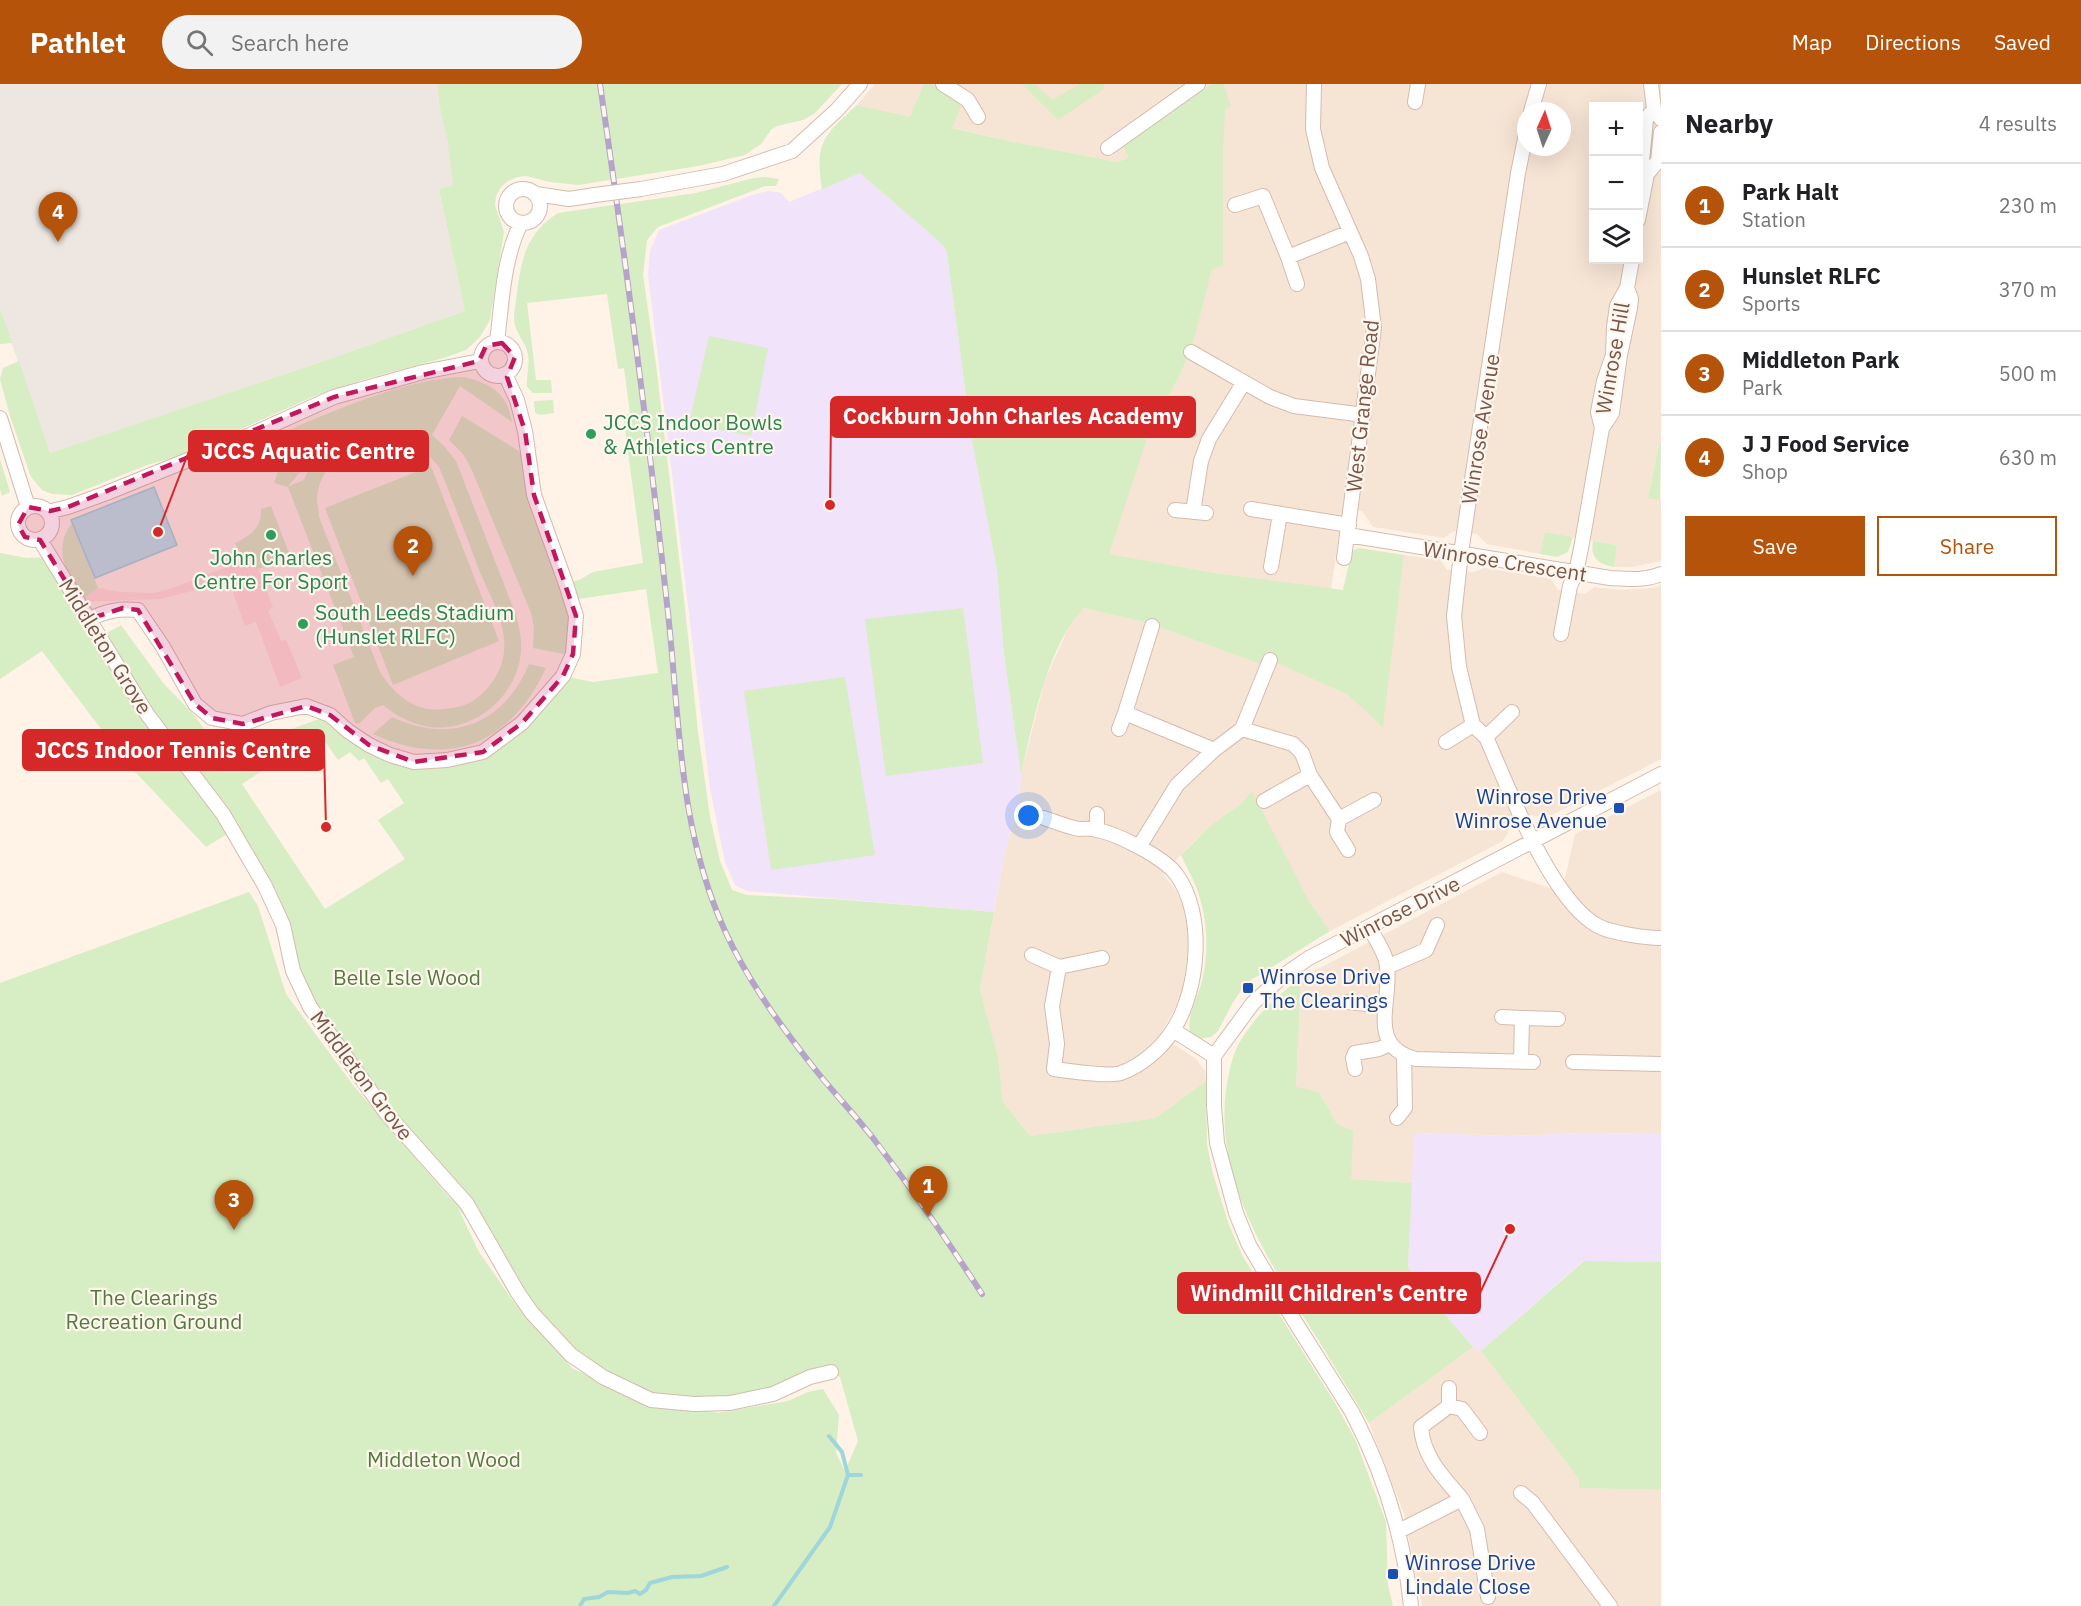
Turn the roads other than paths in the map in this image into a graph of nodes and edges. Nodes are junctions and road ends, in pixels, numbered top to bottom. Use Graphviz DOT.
graph roads {
  1 [pos="860,84"];
  2 [pos="943,84"];
  3 [pos="1198,84"];
  4 [pos="1314,84"];
  5 [pos="1418,84"];
  6 [pos="1539,84"];
  7 [pos="1651,84"];
  8 [pos="1415,102"];
  9 [pos="1533,102"];
  10 [pos="1657,114"];
  11 [pos="978,117"];
  12 [pos="1661,132"];
  13 [pos="1108,148"];
  14 [pos="1522,156"];
  15 [pos="1647,174"];
  16 [pos="536,194"];
  17 [pos="568,199"];
  18 [pos="1235,205"];
  19 [pos="1640,210"];
  20 [pos="538,214"];
  21 [pos="521,223"];
  22 [pos="1350,232"];
  23 [pos="1288,257"];
  24 [pos="1631,264"];
  25 [pos="1297,284"];
  26 [pos="497,342"];
  27 [pos="1191,352"];
  28 [pos="480,361"];
  29 [pos="506,374"];
  30 [pos="1244,382"];
  31 [pos="1364,415"];
  32 [pos="0,418"];
  33 [pos="28,507"];
  34 [pos="1251,509"];
  35 [pos="1175,510"];
  36 [pos="48,512"];
  37 [pos="1280,514"];
  38 [pos="1349,530"];
  39 [pos="40,540"];
  40 [pos="1461,553"];
  41 [pos="1344,558"];
  42 [pos="1271,567"];
  43 [pos="1576,573"];
  44 [pos="1661,574"];
  45 [pos="89,619"];
  46 [pos="1152,626"];
  47 [pos="1561,634"];
  48 [pos="1270,660"];
  49 [pos="1512,712"];
  50 [pos="1125,713"];
  51 [pos="1473,725"];
  52 [pos="1119,729"];
  53 [pos="1242,729"];
  54 [pos="1486,737"];
  55 [pos="1446,742"];
  56 [pos="1214,750"];
  57 [pos="1661,774"];
  58 [pos="1310,775"];
  59 [pos="1374,800"];
  60 [pos="1264,801"];
  61 [pos="1097,814"];
  62 [pos="1044,818"];
  63 [pos="1339,819"];
  64 [pos="1097,830"];
  65 [pos="1533,841"];
  66 [pos="1139,847"];
  67 [pos="1348,850"];
  68 [pos="1437,925"];
  69 [pos="1370,927"];
  70 [pos="1661,938"];
  71 [pos="1032,955"];
  72 [pos="1102,958"];
  73 [pos="1059,967"];
  74 [pos="1388,967"];
  75 [pos="1348,1002"];
  76 [pos="1385,1006"];
  77 [pos="1502,1017"];
  78 [pos="1522,1018"];
  79 [pos="1558,1019"];
  80 [pos="1173,1030"];
  81 [pos="1390,1044"];
  82 [pos="1214,1056"];
  83 [pos="1404,1056"];
  84 [pos="1573,1062"];
  85 [pos="1661,1064"];
  86 [pos="1355,1069"];
  87 [pos="1397,1118"];
  88 [pos="831,1372"];
  89 [pos="1449,1388"];
  90 [pos="1449,1406"];
  91 [pos="1480,1433"];
  92 [pos="1521,1493"];
  93 [pos="1462,1499"];
  94 [pos="1399,1531"];
  95 [pos="1488,1597"];
  96 [pos="1411,1606"];
  97 [pos="1610,1606"];
  1 -- 17 [label="street, bridge"];
  2 -- 11 [label="street"];
  3 -- 13 [label="street"];
  4 -- 22 [label="street, West Grange Road"];
  5 -- 8 [label="street"];
  6 -- 9 [label="street"];
  7 -- 10 [label="street"];
  10 -- 15 [label="street"];
  12 -- 15 [label="street"];
  14 -- 40 [label="street, Winrose Avenue"];
  15 -- 19 [label="street"];
  16 -- 17 [label="street"];
  16 -- 20 [label="street"];
  16 -- 21 [label="street"];
  17 -- 20 [label="street"];
  18 -- 23 [label="street"];
  20 -- 21 [label="street"];
  21 -- 26 [label="street"];
  22 -- 23 [label="street"];
  22 -- 31 [label="street, West Grange Road"];
  23 -- 25 [label="street"];
  24 -- 43 [label="street, Winrose Hill"];
  26 -- 28 [label="street"];
  26 -- 29 [label="street"];
  27 -- 30 [label="street"];
  28 -- 29 [label="street"];
  28 -- 36 [label="street"];
  29 -- 45 [label="street"];
  30 -- 31 [label="street"];
  30 -- 35 [label="street"];
  31 -- 38 [label="street, West Grange Road"];
  32 -- 33 [label="street, Middleton Grove"];
  33 -- 36 [label="street"];
  33 -- 39 [label="street, Middleton Grove"];
  34 -- 37 [label="street, Winrose Crescent"];
  36 -- 39 [label="street"];
  37 -- 38 [label="street, Winrose Crescent"];
  37 -- 42 [label="street"];
  38 -- 40 [label="street, Winrose Crescent"];
  38 -- 41 [label="street, West Grange Road"];
  39 -- 45 [label="street, Middleton Grove"];
  40 -- 43 [label="street, Winrose Crescent"];
  40 -- 51 [label="street, Winrose Avenue"];
  43 -- 44 [label="street, Winrose Crescent"];
  43 -- 47 [label="street, Winrose Hill"];
  45 -- 88 [label="street, Middleton Grove"];
  46 -- 50 [label="street"];
  48 -- 53 [label="street"];
  49 -- 54 [label="street"];
  50 -- 52 [label="street"];
  50 -- 56 [label="street"];
  51 -- 54 [label="street"];
  51 -- 55 [label="street"];
  53 -- 56 [label="street"];
  53 -- 58 [label="street"];
  54 -- 65 [label="street"];
  56 -- 66 [label="street"];
  57 -- 65 [label="street, Winrose Drive"];
  58 -- 60 [label="street"];
  58 -- 63 [label="street"];
  59 -- 63 [label="street"];
  61 -- 64 [label="street"];
  62 -- 64 [label="street"];
  63 -- 67 [label="street"];
  64 -- 66 [label="street"];
  65 -- 69 [label="street, Winrose Drive"];
  65 -- 70 [label="street"];
  66 -- 80 [label="street"];
  68 -- 74 [label="street"];
  69 -- 74 [label="street"];
  69 -- 82 [label="street, Winrose Drive"];
  71 -- 73 [label="street"];
  72 -- 73 [label="street"];
  73 -- 80 [label="street"];
  74 -- 76 [label="street"];
  75 -- 76 [label="street"];
  76 -- 81 [label="street"];
  77 -- 78 [label="street"];
  78 -- 79 [label="street"];
  78 -- 83 [label="street"];
  80 -- 82 [label="street"];
  81 -- 83 [label="street"];
  81 -- 86 [label="street"];
  82 -- 94 [label="street"];
  83 -- 87 [label="street"];
  84 -- 85 [label="street"];
  89 -- 90 [label="street"];
  90 -- 91 [label="street"];
  90 -- 93 [label="street"];
  92 -- 97 [label="street"];
  93 -- 94 [label="street"];
  93 -- 95 [label="street"];
  94 -- 96 [label="street"];
}
